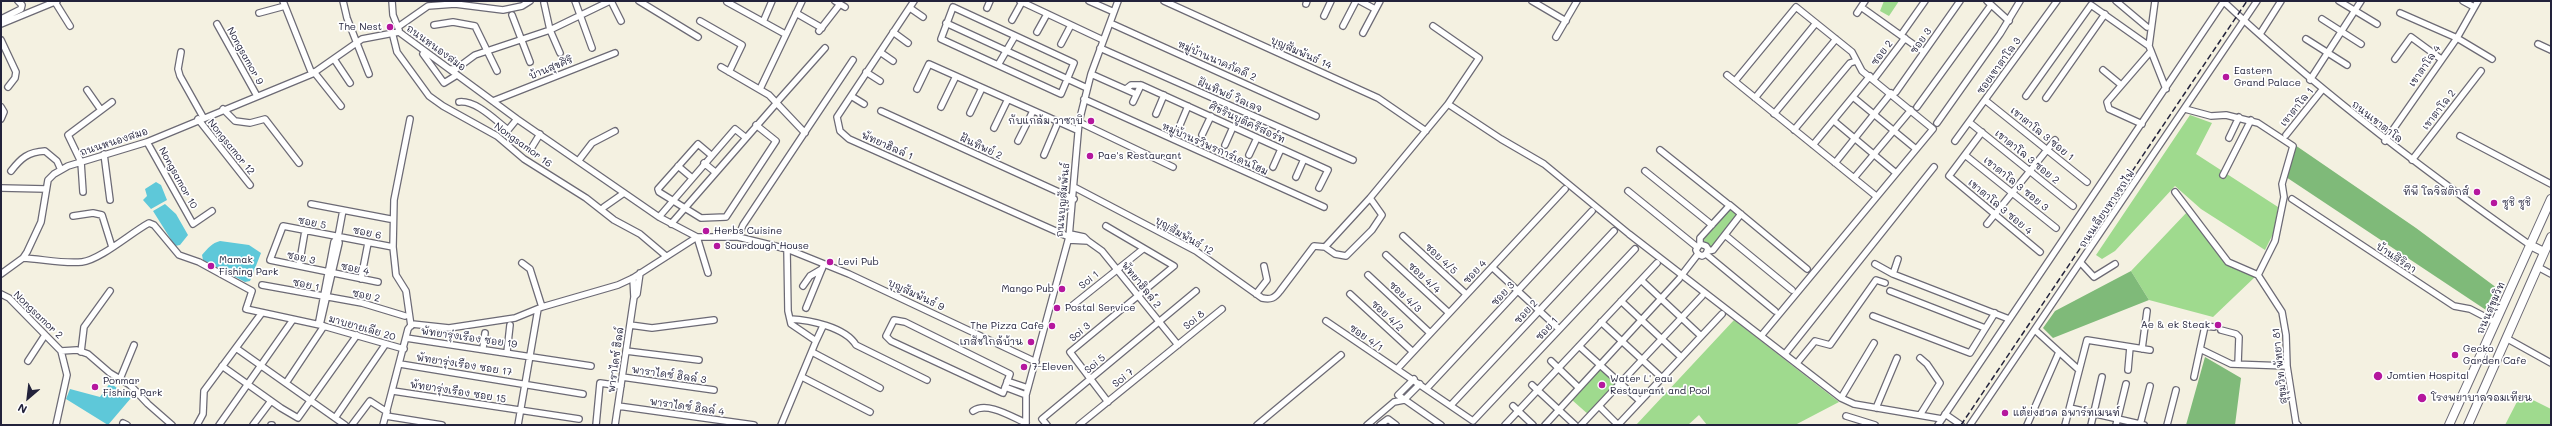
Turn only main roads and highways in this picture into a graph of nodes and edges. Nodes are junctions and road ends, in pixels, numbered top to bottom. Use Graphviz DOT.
graph roads {
  1 [pos="2551,199"];
  2 [pos="2550,240"];
  3 [pos="2530,245"];
  4 [pos="2544,252"];
  5 [pos="2449,425"];
  6 [pos="2468,425"];
  1 -- 3 [label="highway, ถนนสุขุมวิท"];
  2 -- 4 [label="highway"];
  3 -- 4 [label="highway"];
  3 -- 5 [label="highway, ถนนสุขุมวิท"];
  4 -- 6 [label="highway"];
}
